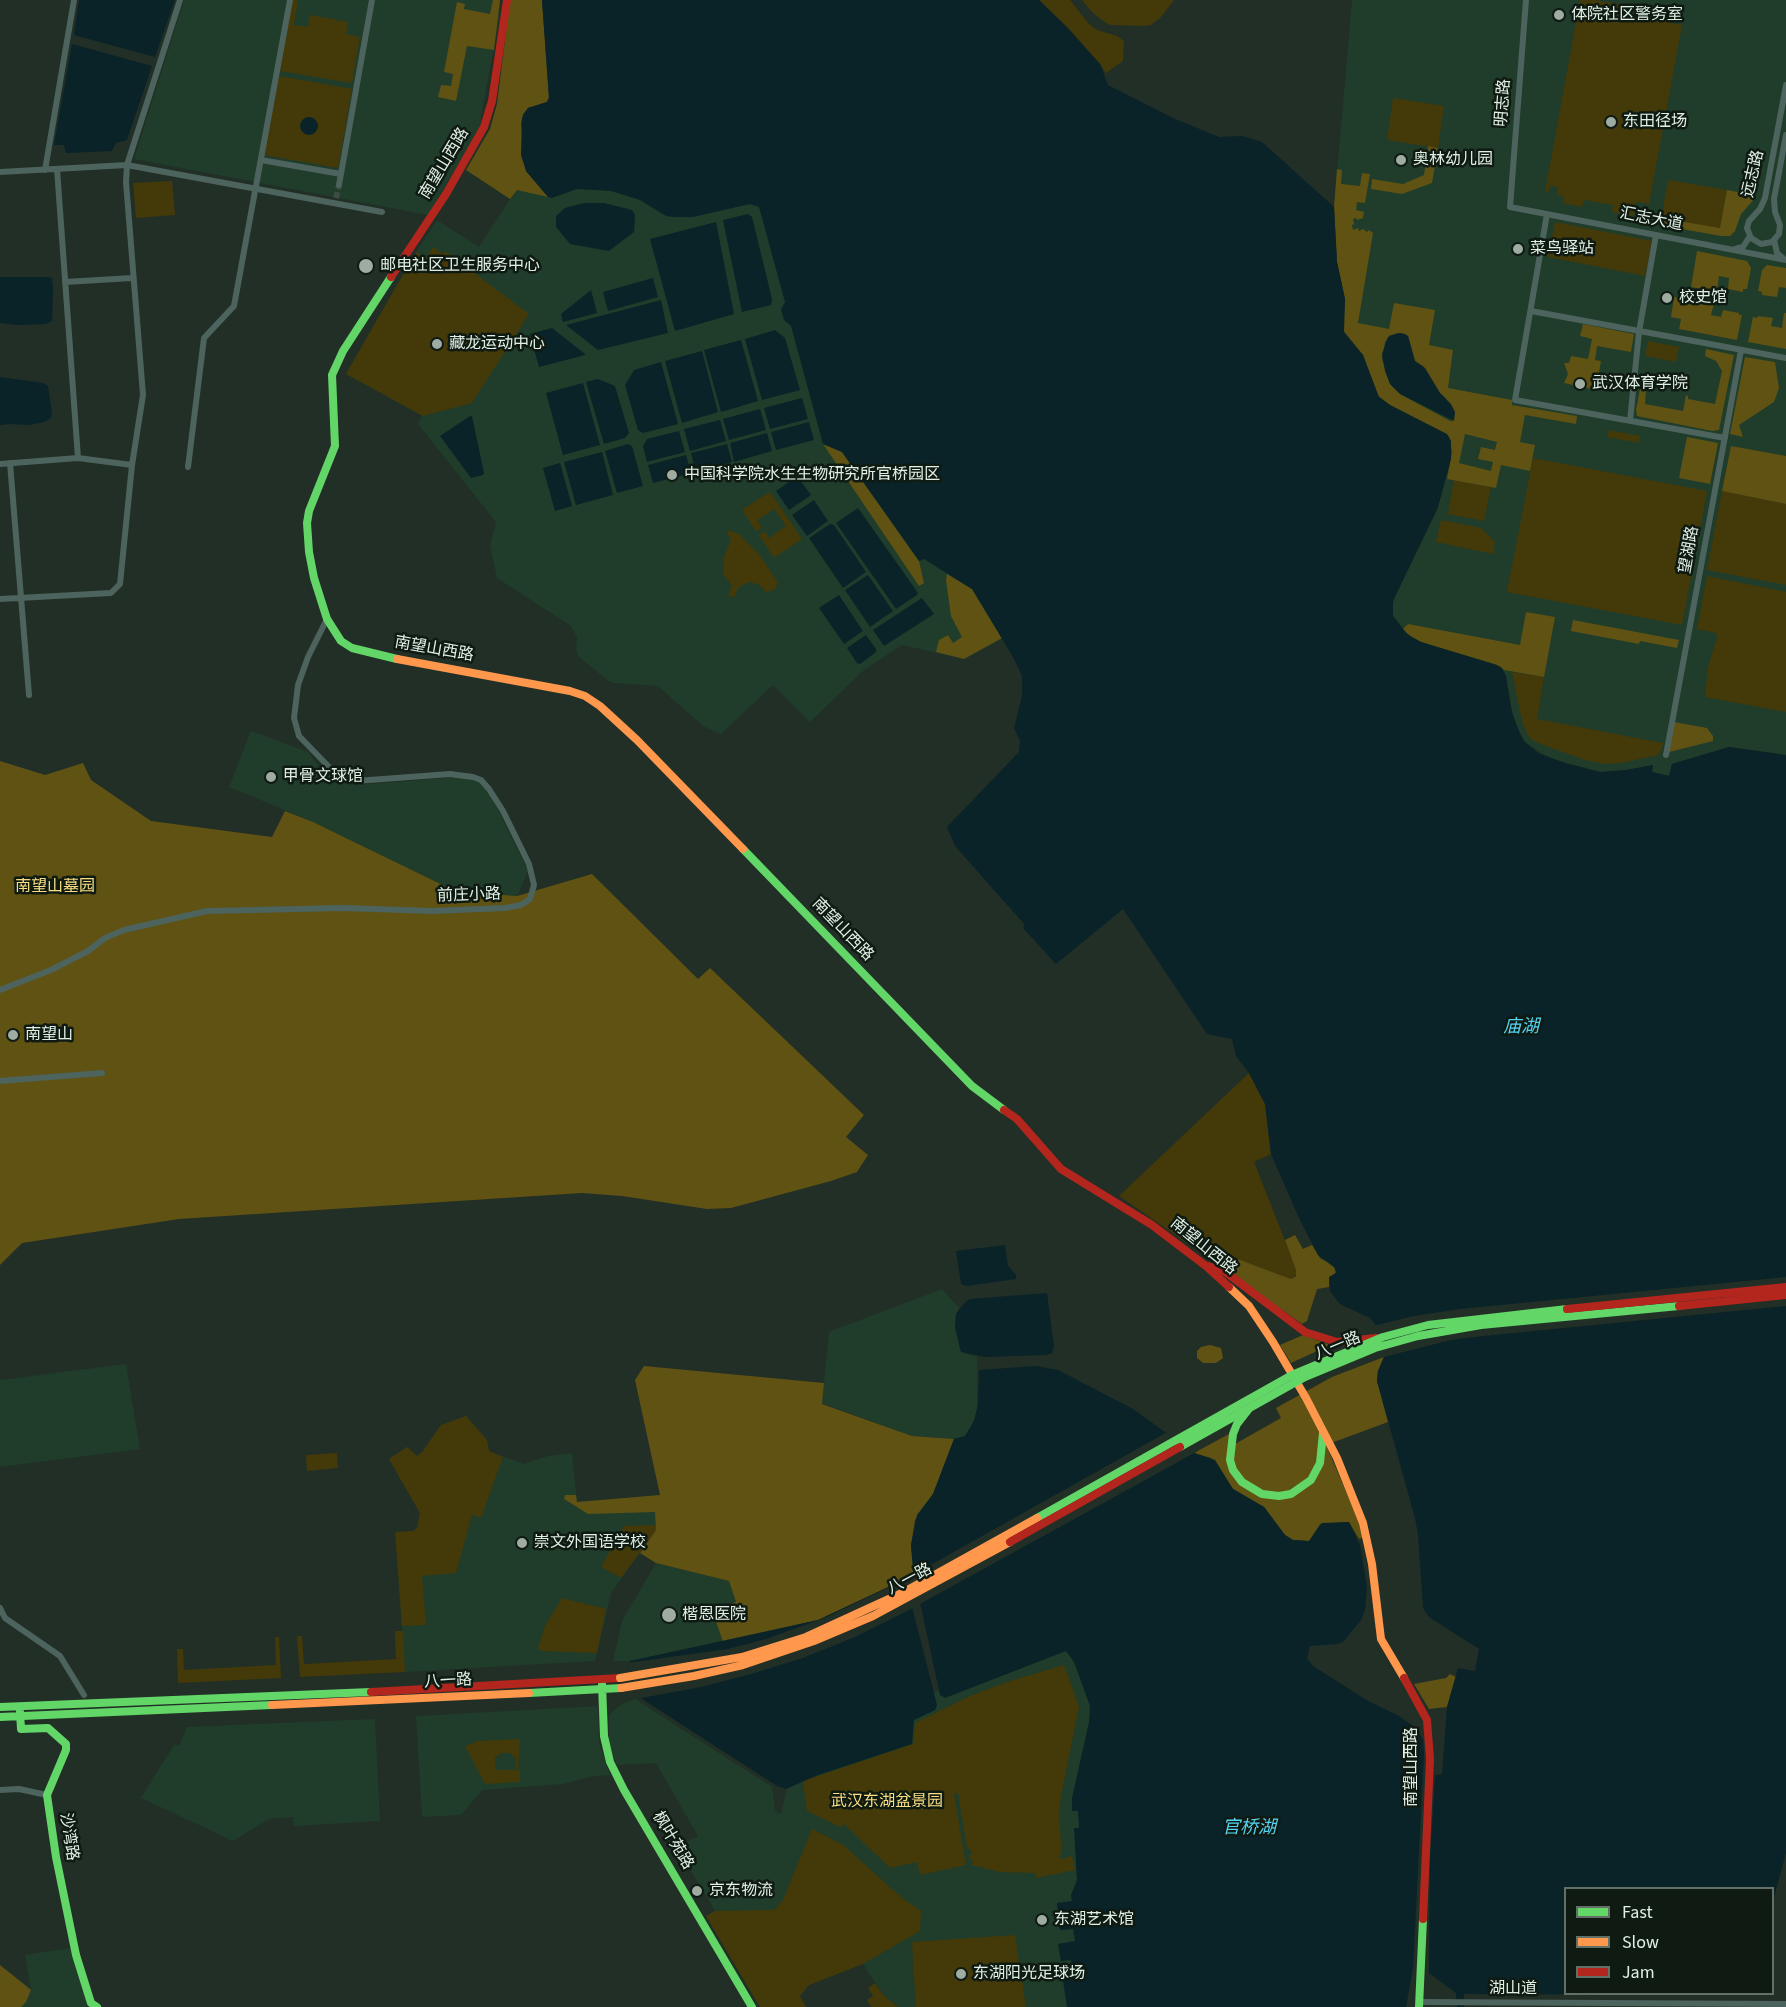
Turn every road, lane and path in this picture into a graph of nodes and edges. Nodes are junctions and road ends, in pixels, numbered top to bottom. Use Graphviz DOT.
graph roads {
  1 [pos="74,0"];
  2 [pos="180,0"];
  3 [pos="290,0"];
  4 [pos="372,0"];
  5 [pos="507,0"];
  6 [pos="1526,0"];
  7 [pos="1786,85"];
  8 [pos="1786,135"];
  9 [pos="261,160"];
  10 [pos="128,165"];
  11 [pos="57,169"];
  12 [pos="45,170"];
  13 [pos="0,172"];
  14 [pos="341,174"];
  15 [pos="339,185"];
  16 [pos="256,188"];
  17 [pos="1510,207"];
  18 [pos="382,212"];
  19 [pos="1547,214"];
  20 [pos="1656,235"];
  21 [pos="1750,236"];
  22 [pos="1774,240"];
  23 [pos="1731,249"];
  24 [pos="1786,259"];
  25 [pos="132,278"];
  26 [pos="65,282"];
  27 [pos="1532,311"];
  28 [pos="1639,332"];
  29 [pos="1741,350"];
  30 [pos="1786,358"];
  31 [pos="1630,421"];
  32 [pos="1725,438"];
  33 [pos="78,458"];
  34 [pos="10,463"];
  35 [pos="0,464"];
  36 [pos="132,465"];
  37 [pos="188,467"];
  38 [pos="21,598"];
  39 [pos="0,599"];
  40 [pos="327,619"];
  41 [pos="28,695"];
  42 [pos="1666,755"];
  43 [pos="0,990"];
  44 [pos="102,1072"];
  45 [pos="0,1081"];
  46 [pos="1206,1266"];
  47 [pos="1786,1287"];
  48 [pos="1786,1294"];
  49 [pos="1383,1337"];
  50 [pos="1248,1410"];
  51 [pos="1323,1429"];
  52 [pos="0,1608"];
  53 [pos="602,1679"];
  54 [pos="602,1690"];
  55 [pos="84,1695"];
  56 [pos="20,1706"];
  57 [pos="0,1707"];
  58 [pos="20,1716"];
  59 [pos="0,1717"];
  60 [pos="0,1790"];
  61 [pos="47,1795"];
  62 [pos="1786,2004"];
  63 [pos="1420,2005"];
  64 [pos="97,2007"];
  65 [pos="752,2007"];
  1 -- 12 [label="street"];
  2 -- 10 [label="street"];
  3 -- 9 [label="street"];
  4 -- 14 [label="street"];
  5 -- 40 [label="main road, 南望山西路"];
  6 -- 17 [label="street, 明志路"];
  7 -- 21 [label="street, 远志路"];
  8 -- 22 [label="street, 远志路"];
  9 -- 14 [label="street"];
  9 -- 16 [label="street"];
  10 -- 11 [label="street"];
  10 -- 16 [label="street"];
  10 -- 25 [label="street"];
  11 -- 12 [label="street"];
  11 -- 26 [label="street"];
  12 -- 13 [label="street"];
  14 -- 15 [label="street"];
  16 -- 18 [label="street"];
  16 -- 37 [label="street"];
  17 -- 19 [label="street, 汇志大道"];
  19 -- 20 [label="street, 汇志大道"];
  19 -- 27 [label="street"];
  20 -- 23 [label="street, 汇志大道"];
  20 -- 28 [label="street"];
  21 -- 22 [label="street"];
  21 -- 23 [label="street"];
  22 -- 24 [label="street"];
  23 -- 24 [label="street, 汇志大道"];
  25 -- 26 [label="street"];
  25 -- 36 [label="street"];
  26 -- 33 [label="street"];
  27 -- 28 [label="street"];
  27 -- 31 [label="street"];
  28 -- 29 [label="street"];
  28 -- 31 [label="street"];
  29 -- 30 [label="street"];
  29 -- 32 [label="street, 望湖路"];
  31 -- 32 [label="street"];
  32 -- 42 [label="street, 望湖路"];
  33 -- 34 [label="street"];
  33 -- 36 [label="street"];
  34 -- 35 [label="street"];
  34 -- 38 [label="street"];
  36 -- 38 [label="street"];
  38 -- 39 [label="street"];
  38 -- 41 [label="street"];
  40 -- 43 [label="street, 前庄小路"];
  40 -- 46 [label="main road, 南望山西路"];
  44 -- 45 [label="street"];
  46 -- 49 [label="main road, bridge"];
  46 -- 51 [label="main road, 南望山西路"];
  47 -- 49 [label="main road, 八一路, bridge"];
  48 -- 50 [label="main road, 八一路, bridge"];
  49 -- 53 [label="main road, 八一路, bridge"];
  50 -- 51 [label="main road"];
  50 -- 54 [label="main road, 八一路, bridge"];
  51 -- 63 [label="main road, 南望山西路"];
  52 -- 55 [label="street"];
  53 -- 54 [label="main road, 枫叶苑路"];
  53 -- 56 [label="main road, 八一路"];
  54 -- 58 [label="main road, 八一路"];
  54 -- 65 [label="main road, 枫叶苑路"];
  56 -- 57 [label="main road, 八一路"];
  56 -- 58 [label="main road"];
  58 -- 59 [label="main road, 八一路"];
  58 -- 61 [label="main road, 沙湾路"];
  60 -- 61 [label="street"];
  61 -- 64 [label="main road, 沙湾路"];
  62 -- 63 [label="street, 湖山道"];
}
